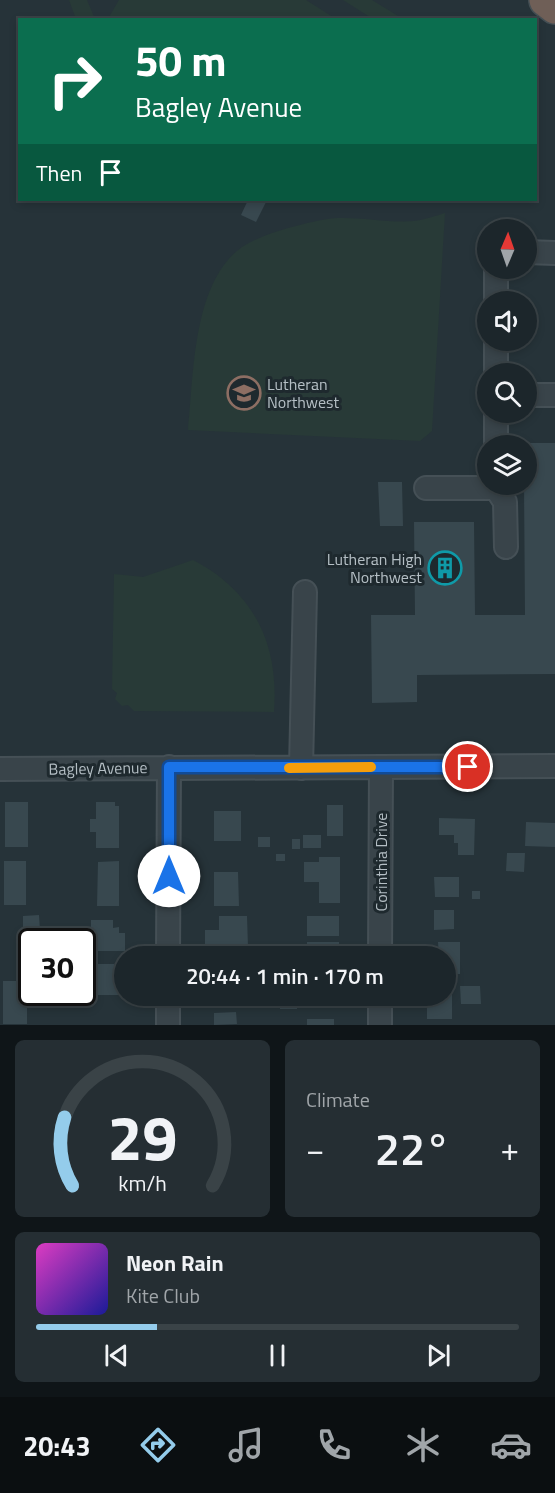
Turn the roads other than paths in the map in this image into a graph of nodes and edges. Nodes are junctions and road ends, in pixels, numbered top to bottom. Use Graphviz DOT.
graph roads {
  1 [pos="546,0"];
  2 [pos="555,7"];
  3 [pos="537,252"];
  4 [pos="555,253"];
  5 [pos="537,395"];
  6 [pos="555,395"];
  7 [pos="477,487"];
  8 [pos="426,488"];
  9 [pos="501,495"];
  10 [pos="506,547"];
  11 [pos="306,592"];
  12 [pos="555,766"];
  13 [pos="169,767"];
  14 [pos="381,767"];
  15 [pos="301,768"];
  16 [pos="0,769"];
  17 [pos="168,946"];
  18 [pos="380,946"];
  19 [pos="168,1006"];
  20 [pos="380,1006"];
  21 [pos="168,1025"];
  22 [pos="380,1025"];
  1 -- 2 [label="highway"];
  3 -- 4 [label="street"];
  5 -- 6 [label="street"];
  7 -- 8 [label="street"];
  9 -- 10 [label="street"];
  11 -- 15 [label="street"];
  12 -- 14 [label="street, Bagley Avenue"];
  13 -- 15 [label="street, Bagley Avenue"];
  13 -- 16 [label="street, Bagley Avenue"];
  13 -- 17 [label="street"];
  14 -- 15 [label="street, Bagley Avenue"];
  14 -- 18 [label="street, Corinthia Drive"];
  19 -- 21 [label="street"];
  20 -- 22 [label="street"];
}
